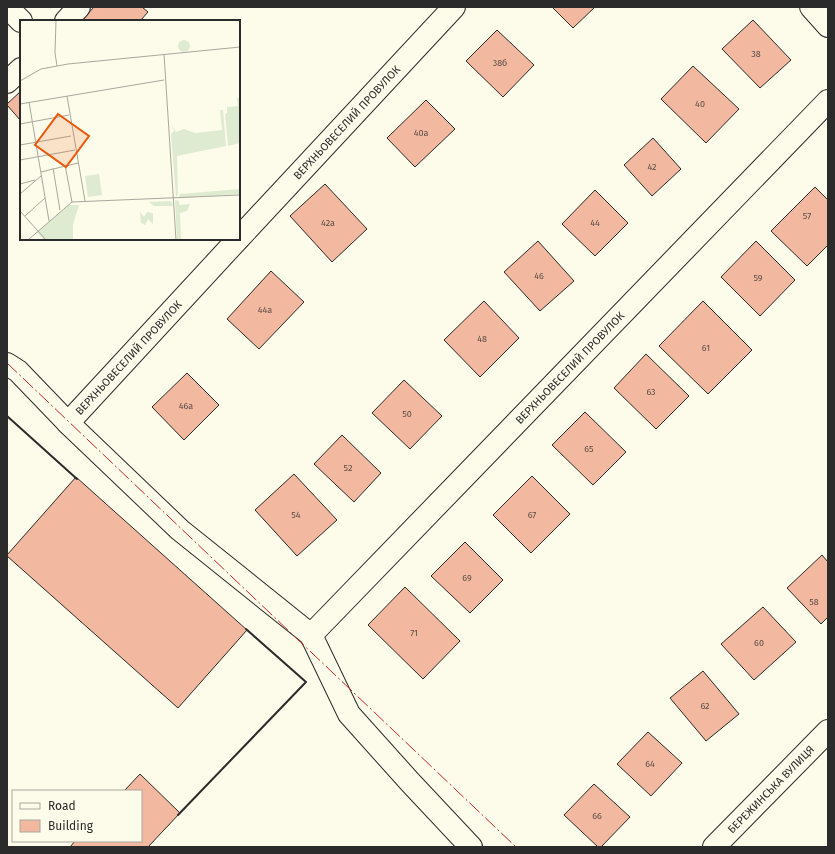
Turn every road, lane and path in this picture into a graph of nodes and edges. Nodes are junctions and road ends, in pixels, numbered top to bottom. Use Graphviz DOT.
graph roads {
  1 [pos="7,7"];
  2 [pos="79,7"];
  3 [pos="454,7"];
  4 [pos="811,7"];
  5 [pos="20,20"];
  6 [pos="67,20"];
  7 [pos="828,26"];
  8 [pos="20,70"];
  9 [pos="7,82"];
  10 [pos="828,101"];
  11 [pos="240,236"];
  12 [pos="236,240"];
  13 [pos="7,364"];
  14 [pos="68,423"];
  15 [pos="311,635"];
  16 [pos="828,731"];
  17 [pos="471,847"];
  18 [pos="714,847"];
  1 -- 5 [label="street"];
  2 -- 6 [label="street"];
  3 -- 11 [label="street, ВЕРХНЬОВЕСЕЛИЙ ПРОВУЛОК"];
  4 -- 7 [label="street"];
  8 -- 9 [label="street"];
  10 -- 15 [label="street, ВЕРХНЬОВЕСЕЛИЙ ПРОВУЛОК"];
  12 -- 14 [label="street, ВЕРХНЬОВЕСЕЛИЙ ПРОВУЛОК"];
  13 -- 14 [label="street"];
  14 -- 15 [label="street"];
  15 -- 17 [label="street"];
  16 -- 18 [label="street, БЕРЕЖИНСЬКА ВУЛИЦЯ"];
}
